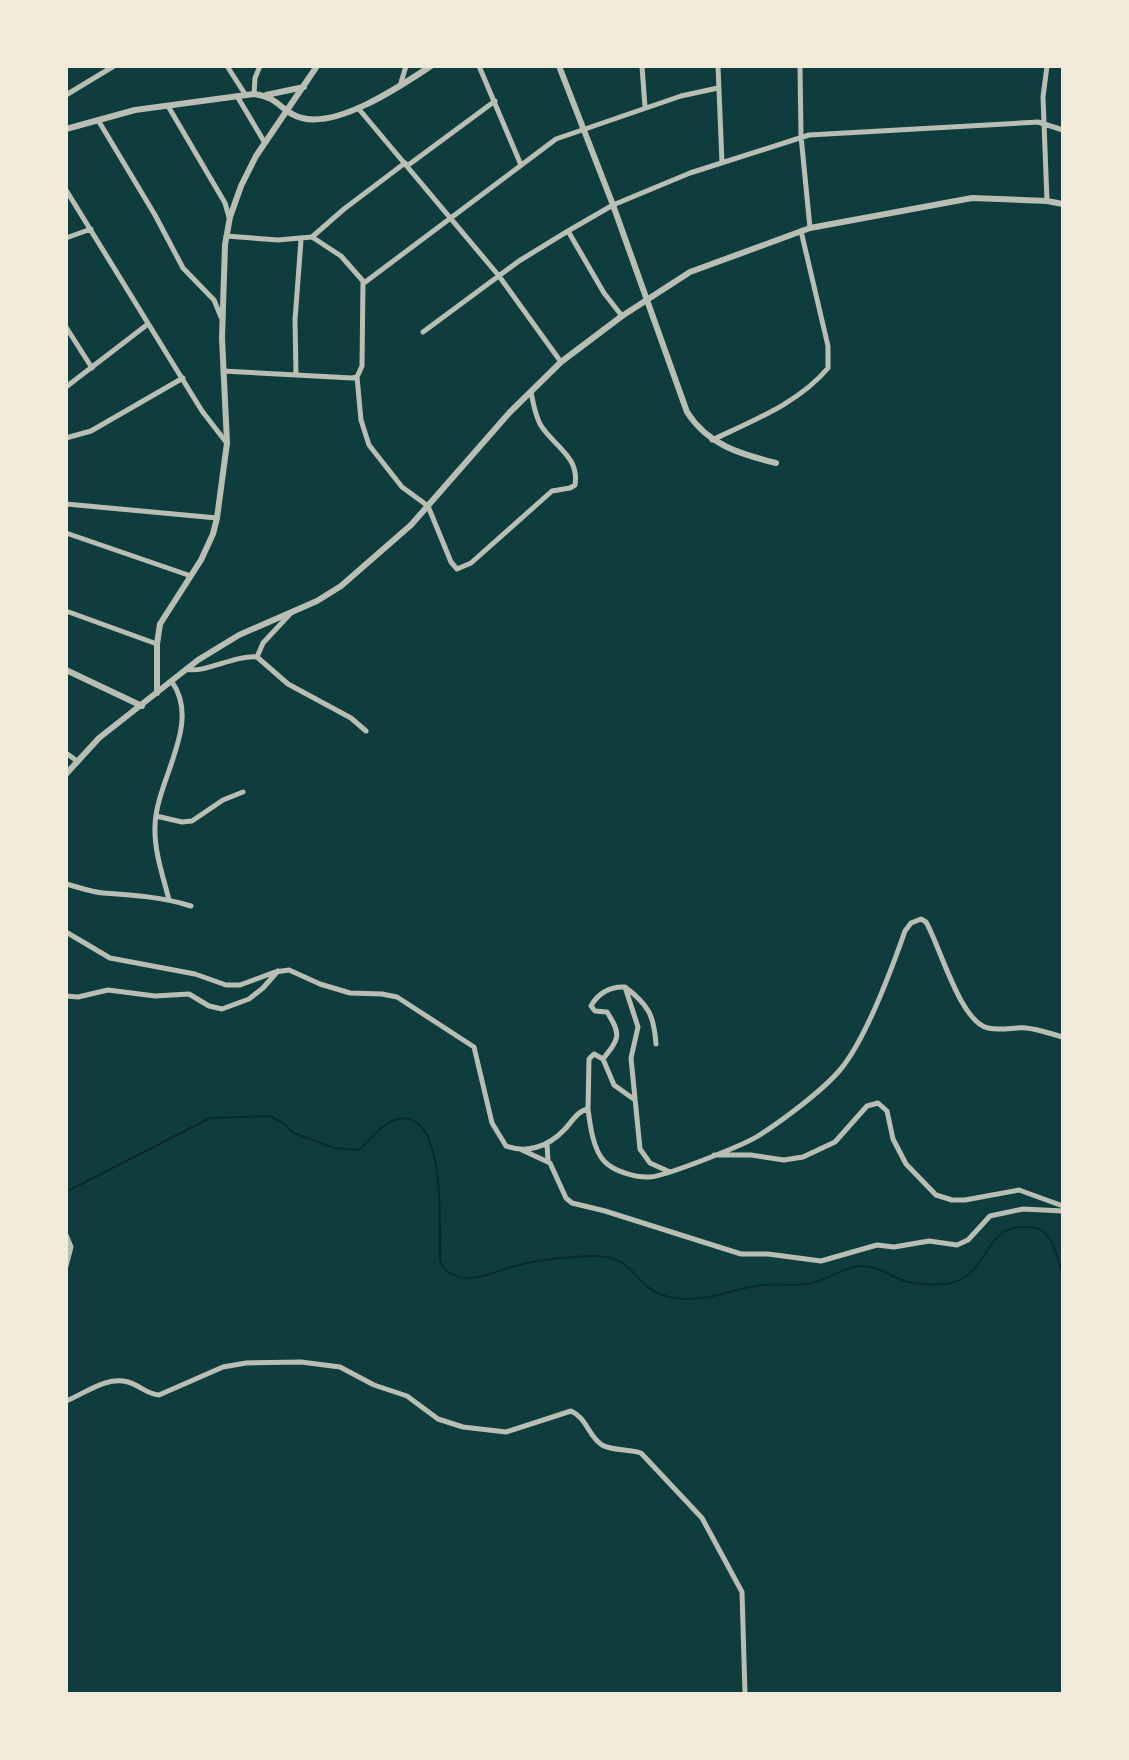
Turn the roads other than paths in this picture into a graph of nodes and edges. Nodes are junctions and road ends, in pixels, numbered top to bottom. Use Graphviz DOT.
graph roads {
  1 [pos="114,66"];
  2 [pos="227,66"];
  3 [pos="260,66"];
  4 [pos="317,66"];
  5 [pos="406,66"];
  6 [pos="431,66"];
  7 [pos="479,66"];
  8 [pos="559,66"];
  9 [pos="642,66"];
  10 [pos="718,66"];
  11 [pos="800,66"];
  12 [pos="1047,66"];
  13 [pos="304,87"];
  14 [pos="400,87"];
  15 [pos="718,88"];
  16 [pos="254,94"];
  17 [pos="66,95"];
  18 [pos="240,95"];
  19 [pos="266,95"];
  20 [pos="495,101"];
  21 [pos="168,106"];
  22 [pos="645,107"];
  23 [pos="358,108"];
  24 [pos="287,111"];
  25 [pos="97,119"];
  26 [pos="1043,124"];
  27 [pos="584,128"];
  28 [pos="66,129"];
  29 [pos="1063,130"];
  30 [pos="801,136"];
  31 [pos="265,143"];
  32 [pos="722,163"];
  33 [pos="406,165"];
  34 [pos="521,165"];
  35 [pos="66,190"];
  36 [pos="1047,201"];
  37 [pos="1063,204"];
  38 [pos="613,205"];
  39 [pos="230,217"];
  40 [pos="450,220"];
  41 [pos="810,228"];
  42 [pos="91,229"];
  43 [pos="801,230"];
  44 [pos="568,231"];
  45 [pos="226,236"];
  46 [pos="312,237"];
  47 [pos="66,238"];
  48 [pos="301,240"];
  49 [pos="499,276"];
  50 [pos="364,283"];
  51 [pos="646,299"];
  52 [pos="622,316"];
  53 [pos="223,321"];
  54 [pos="148,324"];
  55 [pos="66,327"];
  56 [pos="423,332"];
  57 [pos="561,362"];
  58 [pos="92,368"];
  59 [pos="223,371"];
  60 [pos="296,375"];
  61 [pos="357,377"];
  62 [pos="183,378"];
  63 [pos="66,387"];
  64 [pos="531,392"];
  65 [pos="66,438"];
  66 [pos="712,440"];
  67 [pos="227,443"];
  68 [pos="776,463"];
  69 [pos="66,504"];
  70 [pos="428,506"];
  71 [pos="217,518"];
  72 [pos="66,533"];
  73 [pos="191,576"];
  74 [pos="293,610"];
  75 [pos="66,611"];
  76 [pos="157,644"];
  77 [pos="257,657"];
  78 [pos="186,669"];
  79 [pos="66,670"];
  80 [pos="172,682"];
  81 [pos="157,693"];
  82 [pos="142,706"];
  83 [pos="366,731"];
  84 [pos="66,753"];
  85 [pos="77,761"];
  86 [pos="66,774"];
  87 [pos="243,792"];
  88 [pos="156,816"];
  89 [pos="66,884"];
  90 [pos="169,900"];
  91 [pos="191,906"];
  92 [pos="66,932"];
  93 [pos="279,971"];
  94 [pos="625,987"];
  95 [pos="66,996"];
  96 [pos="1063,1037"];
  97 [pos="656,1044"];
  98 [pos="603,1059"];
  99 [pos="635,1101"];
  100 [pos="588,1109"];
  101 [pos="547,1143"];
  102 [pos="522,1150"];
  103 [pos="713,1154"];
  104 [pos="548,1162"];
  105 [pos="670,1172"];
  106 [pos="1063,1209"];
  107 [pos="66,1235"];
  108 [pos="66,1266"];
  109 [pos="66,1401"];
  110 [pos="745,1694"];
  1 -- 17 [label="street"];
  2 -- 18 [label="street"];
  3 -- 16 [label="street"];
  4 -- 13 [label="street"];
  5 -- 14 [label="street"];
  6 -- 14 [label="street"];
  7 -- 20 [label="street"];
  8 -- 27 [label="street"];
  9 -- 22 [label="street"];
  10 -- 15 [label="street"];
  11 -- 30 [label="street"];
  12 -- 26 [label="street"];
  13 -- 19 [label="street"];
  13 -- 24 [label="street"];
  14 -- 23 [label="street"];
  15 -- 22 [label="street"];
  15 -- 32 [label="street"];
  16 -- 18 [label="street"];
  16 -- 19 [label="street"];
  18 -- 21 [label="street"];
  18 -- 31 [label="street"];
  19 -- 24 [label="street"];
  20 -- 33 [label="street"];
  20 -- 34 [label="street"];
  21 -- 25 [label="street"];
  21 -- 39 [label="street"];
  22 -- 27 [label="street"];
  23 -- 24 [label="street"];
  23 -- 33 [label="street"];
  24 -- 31 [label="street"];
  25 -- 28 [label="street"];
  25 -- 53 [label="street"];
  26 -- 29 [label="street"];
  26 -- 30 [label="street"];
  26 -- 36 [label="street"];
  27 -- 34 [label="street"];
  27 -- 38 [label="street"];
  30 -- 32 [label="street"];
  30 -- 41 [label="street"];
  31 -- 39 [label="street"];
  32 -- 38 [label="street"];
  33 -- 40 [label="street"];
  33 -- 46 [label="street"];
  34 -- 40 [label="street"];
  35 -- 42 [label="street"];
  36 -- 37 [label="street"];
  36 -- 41 [label="street"];
  38 -- 44 [label="street"];
  38 -- 51 [label="street"];
  39 -- 45 [label="street"];
  40 -- 49 [label="street"];
  40 -- 50 [label="street"];
  41 -- 43 [label="street"];
  42 -- 47 [label="street"];
  42 -- 54 [label="street"];
  43 -- 51 [label="street"];
  43 -- 66 [label="street"];
  44 -- 49 [label="street"];
  44 -- 52 [label="street"];
  45 -- 48 [label="street"];
  45 -- 53 [label="street"];
  46 -- 48 [label="street"];
  46 -- 50 [label="street"];
  48 -- 60 [label="street"];
  49 -- 56 [label="street"];
  49 -- 57 [label="street"];
  50 -- 61 [label="street"];
  51 -- 52 [label="street"];
  51 -- 66 [label="street"];
  52 -- 57 [label="street"];
  53 -- 59 [label="street"];
  54 -- 58 [label="street"];
  54 -- 62 [label="street"];
  55 -- 58 [label="street"];
  57 -- 64 [label="street"];
  58 -- 63 [label="street"];
  59 -- 60 [label="street"];
  59 -- 67 [label="street"];
  60 -- 61 [label="street"];
  61 -- 70 [label="street"];
  62 -- 65 [label="street"];
  62 -- 67 [label="street"];
  64 -- 70 [label="street"];
  64 -- 70 [label="street"];
  66 -- 68 [label="street"];
  67 -- 71 [label="street"];
  69 -- 71 [label="street"];
  70 -- 74 [label="street"];
  71 -- 73 [label="street"];
  72 -- 73 [label="street"];
  73 -- 76 [label="street"];
  74 -- 77 [label="street"];
  74 -- 78 [label="street"];
  75 -- 76 [label="street"];
  76 -- 81 [label="street"];
  77 -- 78 [label="street"];
  77 -- 83 [label="street"];
  78 -- 80 [label="street"];
  79 -- 82 [label="street"];
  80 -- 81 [label="street"];
  80 -- 88 [label="street"];
  81 -- 82 [label="street"];
  82 -- 85 [label="street"];
  84 -- 85 [label="street"];
  85 -- 86 [label="street"];
  87 -- 88 [label="street"];
  88 -- 90 [label="street"];
  89 -- 90 [label="street"];
  90 -- 91 [label="street"];
  92 -- 93 [label="street"];
  93 -- 95 [label="street"];
  93 -- 102 [label="street"];
  94 -- 97 [label="street"];
  94 -- 98 [label="street"];
  94 -- 99 [label="street"];
  96 -- 103 [label="street"];
  98 -- 99 [label="street"];
  98 -- 100 [label="street"];
  99 -- 105 [label="street"];
  100 -- 101 [label="street"];
  100 -- 105 [label="street"];
  101 -- 102 [label="street"];
  101 -- 104 [label="street"];
  102 -- 104 [label="street"];
  103 -- 105 [label="street"];
  103 -- 106 [label="street"];
  104 -- 106 [label="street"];
  107 -- 108 [label="street"];
  109 -- 110 [label="street"];
}
